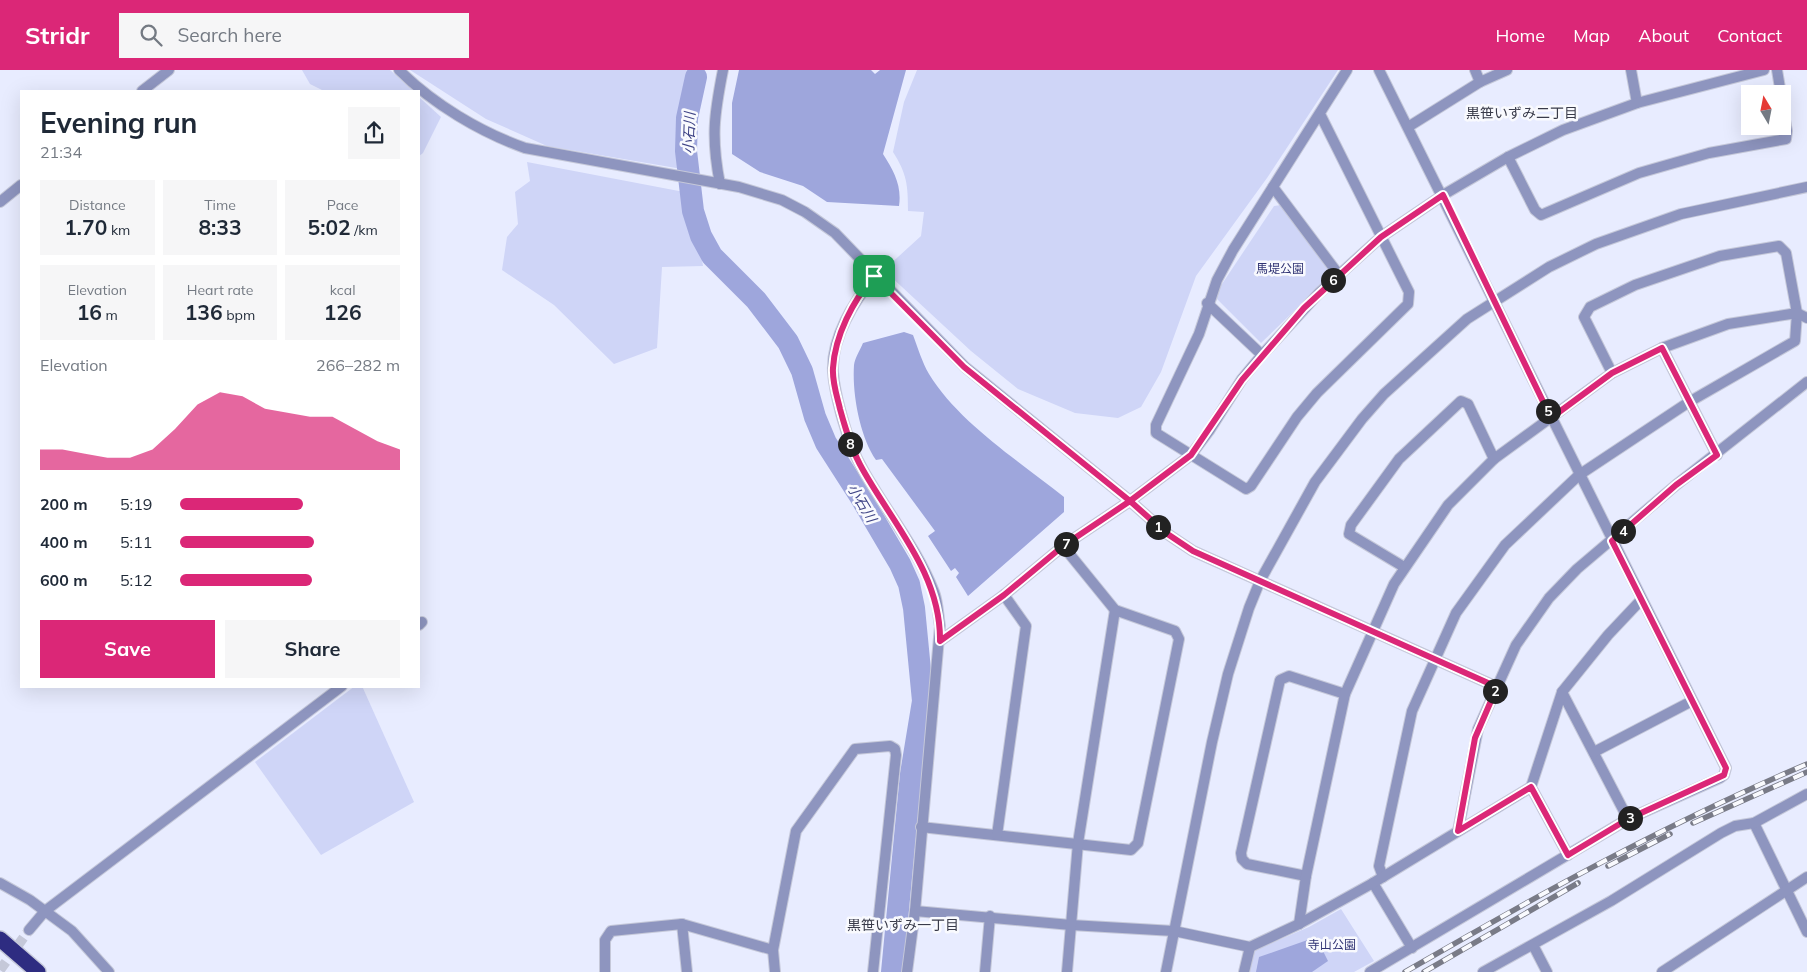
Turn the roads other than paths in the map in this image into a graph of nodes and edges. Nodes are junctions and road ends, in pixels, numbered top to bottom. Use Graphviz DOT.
graph roads {
  1 [pos="169,70"];
  2 [pos="399,70"];
  3 [pos="722,70"];
  4 [pos="1347,70"];
  5 [pos="1379,70"];
  6 [pos="1475,70"];
  7 [pos="1507,70"];
  8 [pos="1631,70"];
  9 [pos="1764,70"];
  10 [pos="1776,70"];
  11 [pos="1480,82"];
  12 [pos="1779,85"];
  13 [pos="143,90"];
  14 [pos="1636,103"];
  15 [pos="1320,114"];
  16 [pos="1408,126"];
  17 [pos="1786,135"];
  18 [pos="1508,156"];
  19 [pos="720,184"];
  20 [pos="20,186"];
  21 [pos="1273,187"];
  22 [pos="1807,187"];
  23 [pos="1443,195"];
  24 [pos="0,202"];
  25 [pos="1381,237"];
  26 [pos="1339,275"];
  27 [pos="874,276"];
  28 [pos="1495,302"];
  29 [pos="1207,304"];
  30 [pos="1802,316"];
  31 [pos="1662,348"];
  32 [pos="1262,355"];
  33 [pos="1612,373"];
  34 [pos="1807,382"];
  35 [pos="1689,402"];
  36 [pos="1551,418"];
  37 [pos="1191,455"];
  38 [pos="1717,455"];
  39 [pos="1494,460"];
  40 [pos="1578,475"];
  41 [pos="1130,501"];
  42 [pos="1612,541"];
  43 [pos="1063,546"];
  44 [pos="1404,567"];
  45 [pos="1260,581"];
  46 [pos="1004,595"];
  47 [pos="1641,600"];
  48 [pos="1116,610"];
  49 [pos="1372,631"];
  50 [pos="940,641"];
  51 [pos="1435,660"];
  52 [pos="1497,687"];
  53 [pos="339,688"];
  54 [pos="1562,692"];
  55 [pos="1345,694"];
  56 [pos="1692,702"];
  57 [pos="1594,752"];
  58 [pos="1531,787"];
  59 [pos="1807,794"];
  60 [pos="1628,819"];
  61 [pos="1754,823"];
  62 [pos="921,827"];
  63 [pos="1458,831"];
  64 [pos="997,835"];
  65 [pos="1078,843"];
  66 [pos="1568,855"];
  67 [pos="1306,876"];
  68 [pos="1383,877"];
  69 [pos="1807,877"];
  70 [pos="0,883"];
  71 [pos="1373,883"];
  72 [pos="1786,891"];
  73 [pos="915,910"];
  74 [pos="45,911"];
  75 [pos="990,916"];
  76 [pos="682,924"];
  77 [pos="1299,924"];
  78 [pos="1071,925"];
  79 [pos="28,930"];
  80 [pos="1174,931"];
  81 [pos="1807,932"];
  82 [pos="0,940"];
  83 [pos="1533,945"];
  84 [pos="1250,947"];
  85 [pos="1412,948"];
  86 [pos="773,950"];
  87 [pos="0,952"];
  88 [pos="29,972"];
  89 [pos="38,972"];
  90 [pos="109,972"];
  91 [pos="605,972"];
  92 [pos="687,972"];
  93 [pos="775,972"];
  94 [pos="873,972"];
  95 [pos="907,972"];
  96 [pos="985,972"];
  97 [pos="1067,972"];
  98 [pos="1166,972"];
  99 [pos="1244,972"];
  100 [pos="1370,972"];
  101 [pos="1483,972"];
  102 [pos="1547,972"];
  103 [pos="1662,972"];
  1 -- 13 [label="street"];
  2 -- 19 [label="street"];
  3 -- 19 [label="street"];
  4 -- 15 [label="street"];
  5 -- 16 [label="street"];
  6 -- 11 [label="street"];
  7 -- 11 [label="street"];
  8 -- 14 [label="street"];
  9 -- 14 [label="street"];
  10 -- 12 [label="street"];
  11 -- 16 [label="street"];
  14 -- 18 [label="street"];
  15 -- 21 [label="street"];
  15 -- 25 [label="street"];
  16 -- 23 [label="street"];
  17 -- 18 [label="street"];
  18 -- 23 [label="street"];
  19 -- 27 [label="street"];
  20 -- 24 [label="street"];
  21 -- 26 [label="street"];
  21 -- 29 [label="street"];
  22 -- 28 [label="street"];
  23 -- 25 [label="street"];
  23 -- 28 [label="street"];
  25 -- 26 [label="street"];
  25 -- 37 [label="street"];
  26 -- 32 [label="street"];
  27 -- 41 [label="street"];
  27 -- 50 [label="street"];
  28 -- 36 [label="street"];
  28 -- 45 [label="street"];
  29 -- 32 [label="street"];
  29 -- 37 [label="street"];
  30 -- 31 [label="street"];
  30 -- 33 [label="street"];
  30 -- 35 [label="street"];
  31 -- 33 [label="street"];
  31 -- 35 [label="street"];
  32 -- 37 [label="street"];
  33 -- 36 [label="street"];
  34 -- 38 [label="street"];
  35 -- 38 [label="street"];
  35 -- 40 [label="street"];
  36 -- 39 [label="street"];
  36 -- 40 [label="street"];
  37 -- 41 [label="street"];
  38 -- 42 [label="street"];
  39 -- 44 [label="street"];
  39 -- 44 [label="street"];
  40 -- 42 [label="street"];
  40 -- 51 [label="street"];
  41 -- 43 [label="street"];
  41 -- 45 [label="street"];
  42 -- 47 [label="street"];
  42 -- 52 [label="street"];
  43 -- 46 [label="street"];
  43 -- 48 [label="street"];
  44 -- 49 [label="street"];
  45 -- 49 [label="street"];
  45 -- 80 [label="street"];
  46 -- 50 [label="street"];
  46 -- 64 [label="street"];
  47 -- 54 [label="street"];
  47 -- 56 [label="street"];
  48 -- 65 [label="street"];
  48 -- 65 [label="street"];
  49 -- 51 [label="street"];
  49 -- 55 [label="street"];
  50 -- 62 [label="street"];
  51 -- 52 [label="street"];
  51 -- 68 [label="street"];
  52 -- 63 [label="street"];
  53 -- 74 [label="street"];
  54 -- 57 [label="street"];
  54 -- 58 [label="street"];
  55 -- 67 [label="street"];
  55 -- 67 [label="street"];
  56 -- 57 [label="street"];
  56 -- 60 [label="street"];
  57 -- 60 [label="street"];
  58 -- 63 [label="street"];
  58 -- 66 [label="street"];
  59 -- 61 [label="street"];
  60 -- 66 [label="street"];
  61 -- 72 [label="street"];
  61 -- 83 [label="street"];
  62 -- 64 [label="street"];
  62 -- 73 [label="street"];
  63 -- 68 [label="street"];
  64 -- 65 [label="street"];
  65 -- 78 [label="street"];
  66 -- 85 [label="street"];
  67 -- 77 [label="street"];
  68 -- 71 [label="street"];
  69 -- 72 [label="street"];
  70 -- 74 [label="street"];
  71 -- 77 [label="street"];
  71 -- 85 [label="street"];
  72 -- 81 [label="street"];
  72 -- 103 [label="street"];
  73 -- 75 [label="street"];
  73 -- 95 [label="street"];
  74 -- 79 [label="street"];
  74 -- 90 [label="street"];
  75 -- 78 [label="street"];
  75 -- 96 [label="street"];
  76 -- 86 [label="street"];
  76 -- 91 [label="street"];
  76 -- 92 [label="street"];
  77 -- 84 [label="street"];
  78 -- 80 [label="street"];
  78 -- 97 [label="street"];
  80 -- 84 [label="street"];
  80 -- 98 [label="street"];
  82 -- 89 [label="highway"];
  83 -- 101 [label="street"];
  83 -- 102 [label="street"];
  84 -- 99 [label="street"];
  85 -- 100 [label="street"];
  86 -- 93 [label="street"];
  86 -- 94 [label="street"];
  87 -- 88 [label="highway"];
}
